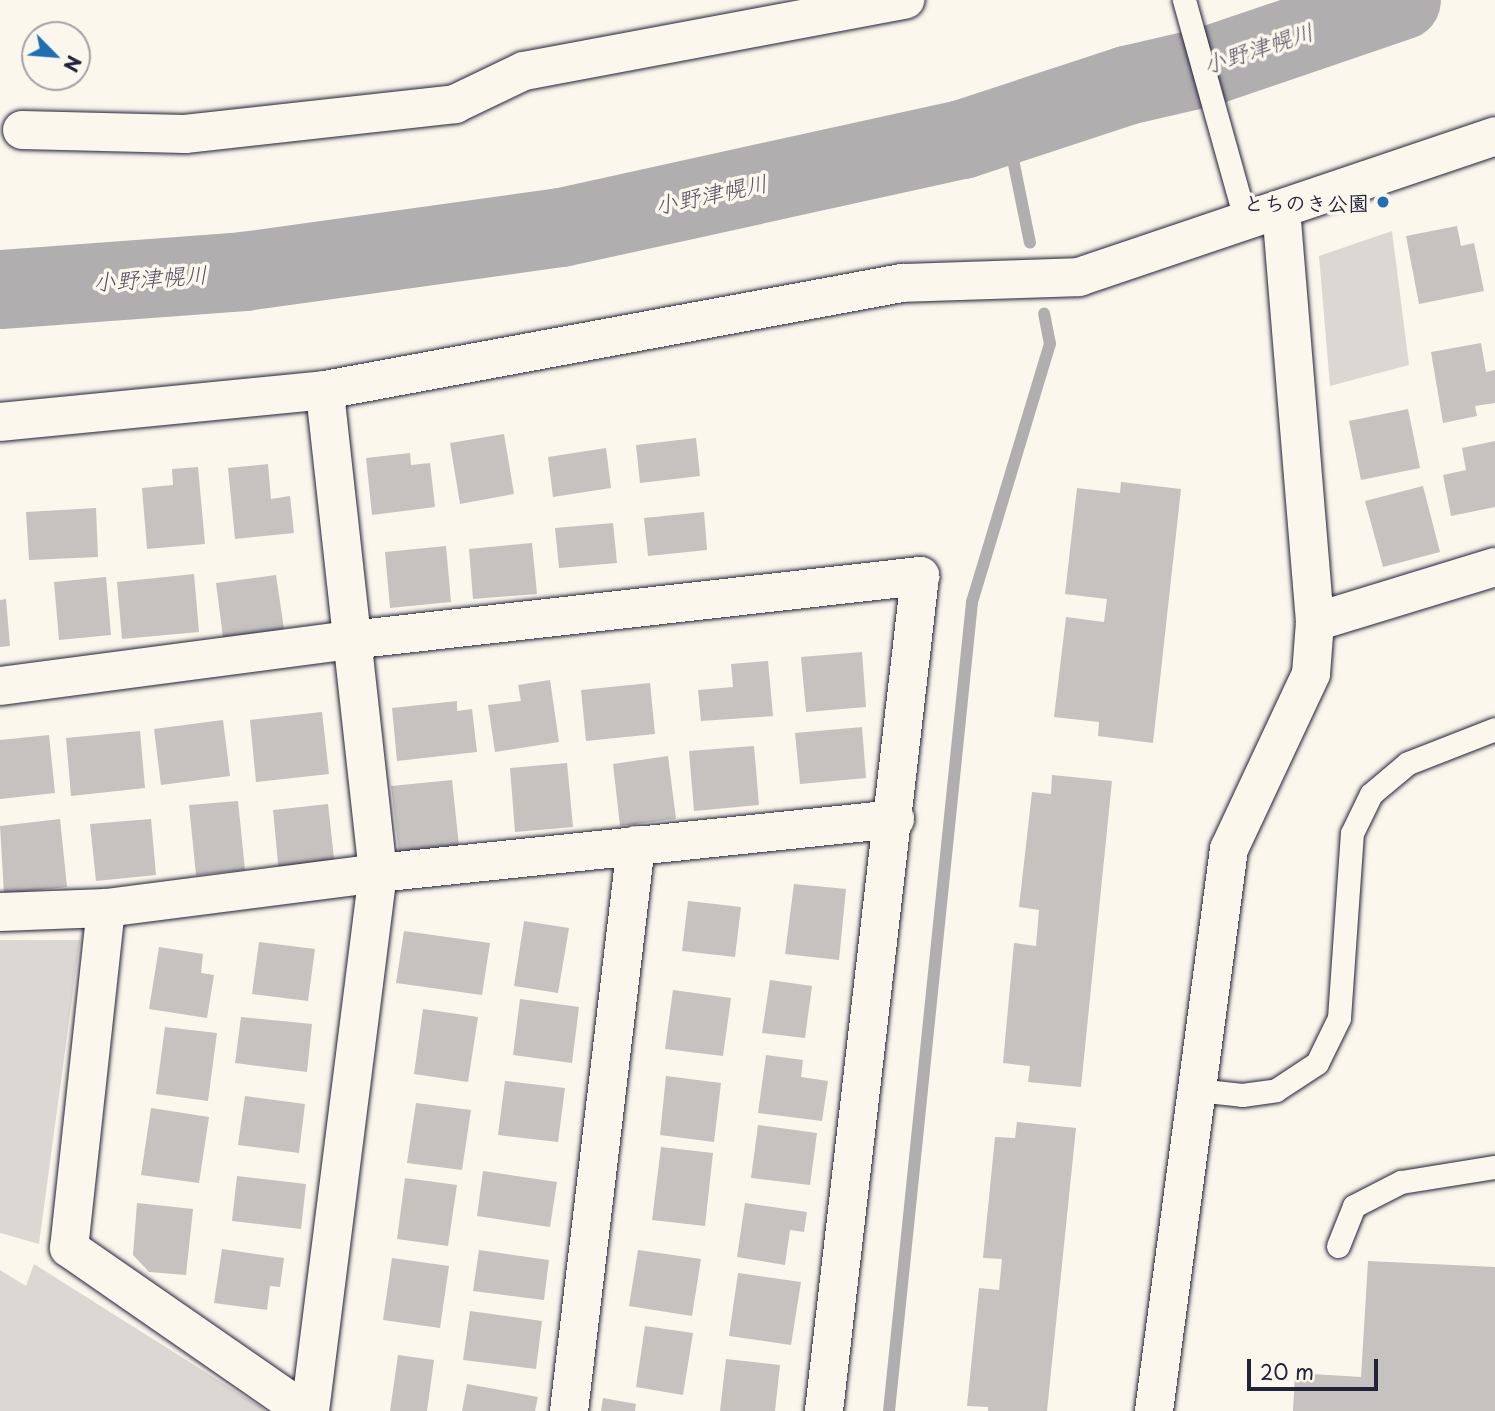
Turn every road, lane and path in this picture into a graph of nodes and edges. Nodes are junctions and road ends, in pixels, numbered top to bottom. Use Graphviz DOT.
graph roads {
  1 [pos="905,0"];
  2 [pos="1184,0"];
  3 [pos="22,130"];
  4 [pos="1495,136"];
  5 [pos="1263,214"];
  6 [pos="325,390"];
  7 [pos="0,422"];
  8 [pos="1495,567"];
  9 [pos="1315,622"];
  10 [pos="351,640"];
  11 [pos="0,687"];
  12 [pos="1495,729"];
  13 [pos="895,819"];
  14 [pos="636,845"];
  15 [pos="378,873"];
  16 [pos="106,908"];
  17 [pos="0,912"];
  18 [pos="1197,1090"];
  19 [pos="1495,1167"];
  20 [pos="1338,1247"];
  21 [pos="304,1411"];
  22 [pos="310,1411"];
  23 [pos="569,1411"];
  24 [pos="824,1411"];
  25 [pos="1154,1411"];
  1 -- 3 [label="street"];
  2 -- 5 [label="lane"];
  4 -- 5 [label="street"];
  5 -- 6 [label="street"];
  5 -- 9 [label="street"];
  6 -- 7 [label="street"];
  6 -- 10 [label="street"];
  8 -- 9 [label="street"];
  9 -- 18 [label="street"];
  10 -- 11 [label="street"];
  10 -- 13 [label="street"];
  10 -- 15 [label="street"];
  12 -- 18 [label="lane"];
  13 -- 14 [label="street"];
  13 -- 24 [label="street"];
  14 -- 15 [label="street"];
  14 -- 23 [label="street"];
  15 -- 16 [label="street"];
  15 -- 22 [label="street"];
  16 -- 17 [label="street"];
  16 -- 21 [label="street"];
  18 -- 25 [label="street"];
  19 -- 20 [label="lane"];
}
